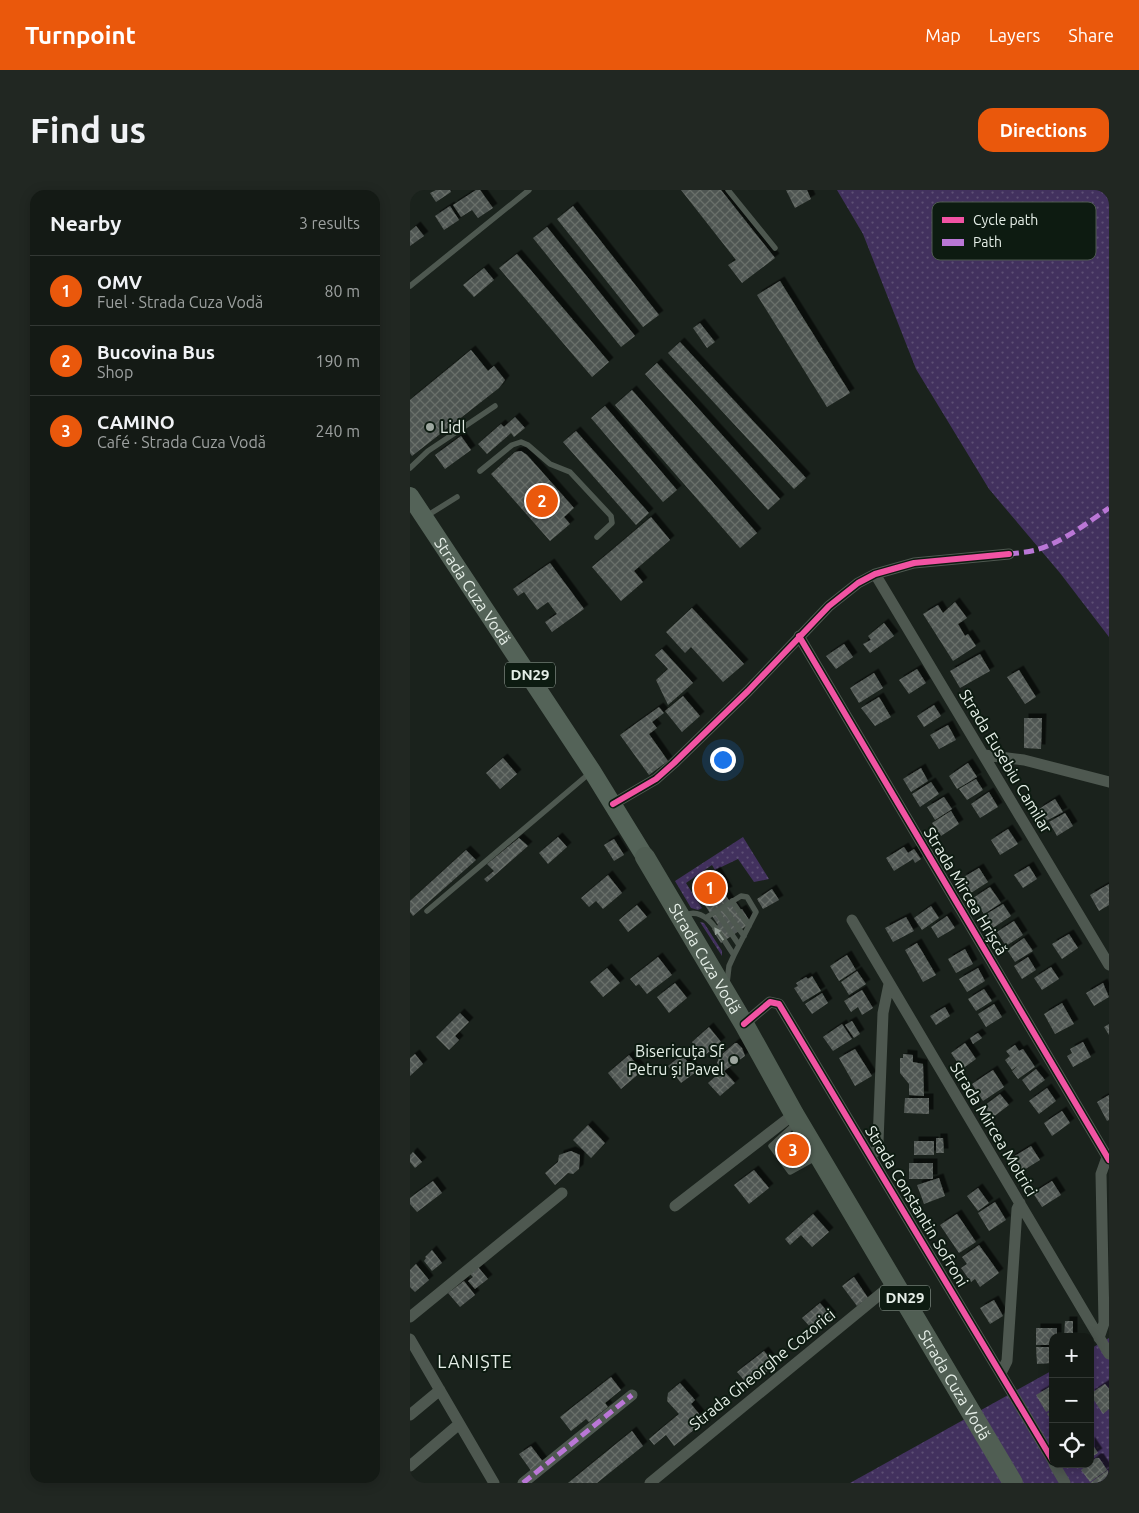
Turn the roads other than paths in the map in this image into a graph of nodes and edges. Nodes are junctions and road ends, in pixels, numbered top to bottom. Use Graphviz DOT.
graph roads {
  1 [pos="529,190"];
  2 [pos="728,190"];
  3 [pos="775,248"];
  4 [pos="410,286"];
  5 [pos="495,406"];
  6 [pos="410,468"];
  7 [pos="480,471"];
  8 [pos="410,496"];
  9 [pos="457,497"];
  10 [pos="424,517"];
  11 [pos="597,537"];
  12 [pos="1009,554"];
  13 [pos="875,574"];
  14 [pos="799,636"];
  15 [pos="984,755"];
  16 [pos="592,770"];
  17 [pos="1109,782"];
  18 [pos="613,804"];
  19 [pos="645,857"];
  20 [pos="732,901"];
  21 [pos="723,906"];
  22 [pos="427,911"];
  23 [pos="716,911"];
  24 [pos="707,917"];
  25 [pos="680,918"];
  26 [pos="852,920"];
  27 [pos="749,926"];
  28 [pos="744,936"];
  29 [pos="739,945"];
  30 [pos="734,955"];
  31 [pos="1109,965"];
  32 [pos="889,984"];
  33 [pos="727,995"];
  34 [pos="744,1024"];
  35 [pos="796,1117"];
  36 [pos="871,1155"];
  37 [pos="819,1156"];
  38 [pos="1108,1158"];
  39 [pos="562,1193"];
  40 [pos="1020,1203"];
  41 [pos="675,1206"];
  42 [pos="895,1282"];
  43 [pos="410,1316"];
  44 [pos="1099,1338"];
  45 [pos="410,1339"];
  46 [pos="1109,1354"];
  47 [pos="1001,1372"];
  48 [pos="440,1390"];
  49 [pos="632,1395"];
  50 [pos="410,1415"];
  51 [pos="458,1425"];
  52 [pos="1049,1454"];
  53 [pos="410,1466"];
  54 [pos="1057,1468"];
  55 [pos="494,1483"];
  56 [pos="523,1483"];
  57 [pos="650,1483"];
  58 [pos="1013,1483"];
  59 [pos="1065,1483"];
  1 -- 4 [label="lane"];
  2 -- 3 [label="lane"];
  5 -- 6 [label="lane"];
  7 -- 11 [label="lane"];
  8 -- 10 [label="main road, Strada Cuza Vodă / DN29"];
  9 -- 10 [label="lane"];
  10 -- 16 [label="main road, Strada Cuza Vodă / DN29"];
  12 -- 13 [label="street"];
  13 -- 14 [label="street"];
  13 -- 15 [label="street, Strada Eusebiu Camilar"];
  14 -- 18 [label="street"];
  14 -- 38 [label="street, Strada Mircea Hrișcă"];
  15 -- 17 [label="street"];
  15 -- 31 [label="street, Strada Eusebiu Camilar"];
  16 -- 18 [label="main road, Strada Cuza Vodă / DN29"];
  16 -- 22 [label="lane"];
  18 -- 19 [label="main road, Strada Cuza Vodă / DN29"];
  19 -- 25 [label="highway, Strada Cuza Vodă / DN29"];
  20 -- 21 [label="lane"];
  20 -- 27 [label="lane"];
  20 -- 27 [label="lane"];
  21 -- 23 [label="lane"];
  21 -- 28 [label="lane"];
  23 -- 24 [label="lane"];
  23 -- 29 [label="lane"];
  24 -- 25 [label="lane"];
  30 -- 24 [label="lane, one-way"];
  25 -- 33 [label="highway, Strada Cuza Vodă / DN29"];
  26 -- 32 [label="street, Strada Mircea Motrici"];
  27 -- 28 [label="lane"];
  28 -- 29 [label="lane"];
  29 -- 30 [label="lane"];
  30 -- 33 [label="lane"];
  32 -- 36 [label="street"];
  32 -- 40 [label="street, Strada Mircea Motrici"];
  33 -- 34 [label="highway, Strada Cuza Vodă / DN29"];
  34 -- 35 [label="highway, Strada Cuza Vodă / DN29"];
  34 -- 36 [label="street, Strada Constantin Sofroni"];
  35 -- 37 [label="highway, Strada Cuza Vodă / DN29"];
  35 -- 37 [label="lane"];
  35 -- 41 [label="street"];
  36 -- 47 [label="street, Strada Constantin Sofroni"];
  37 -- 42 [label="highway, Strada Cuza Vodă / DN29"];
  38 -- 44 [label="street"];
  39 -- 43 [label="street"];
  40 -- 44 [label="street, Strada Mircea Motrici"];
  40 -- 47 [label="street"];
  42 -- 57 [label="street, Strada Gheorghe Cozorici"];
  42 -- 58 [label="highway, Strada Cuza Vodă / DN29"];
  44 -- 46 [label="street, Strada Mircea Motrici"];
  45 -- 48 [label="street"];
  47 -- 52 [label="street, Strada Constantin Sofroni"];
  48 -- 50 [label="street"];
  48 -- 51 [label="street"];
  49 -- 56 [label="street"];
  51 -- 53 [label="street"];
  51 -- 55 [label="street"];
  54 -- 59 [label="street, Strada Constantin Sofroni"];
}
